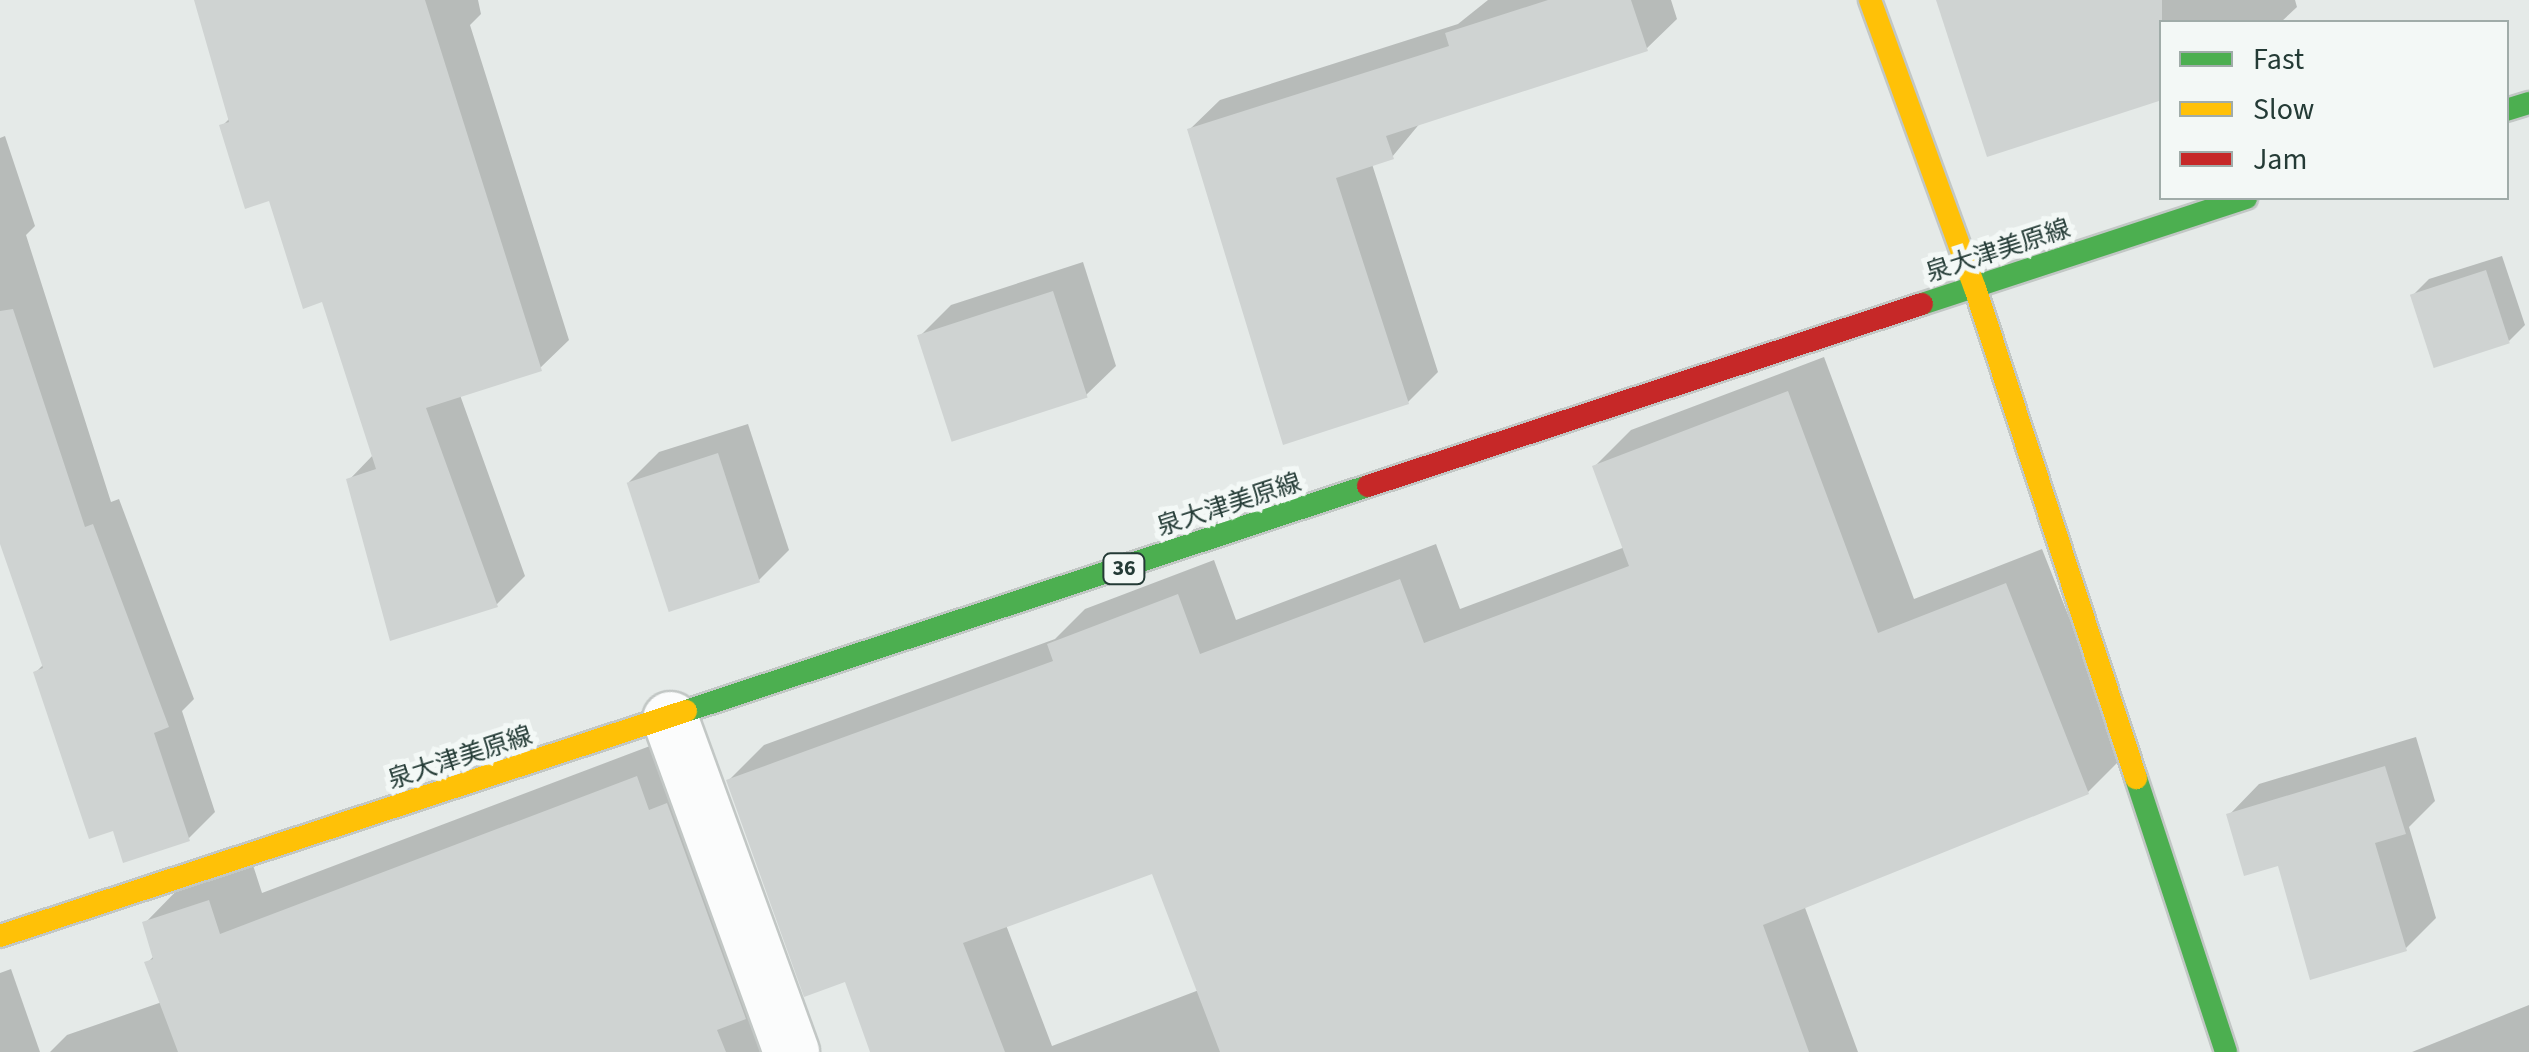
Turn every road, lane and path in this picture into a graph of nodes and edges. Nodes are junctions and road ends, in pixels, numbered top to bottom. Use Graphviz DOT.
graph roads {
  1 [pos="1870,0"];
  2 [pos="2240,200"];
  3 [pos="1975,288"];
  4 [pos="670,719"];
  5 [pos="0,936"];
  6 [pos="790,1052"];
  7 [pos="2226,1052"];
  1 -- 3 [label="main road"];
  2 -- 3 [label="main road, 泉大津美原線 / 36"];
  3 -- 4 [label="main road, 泉大津美原線 / 36"];
  3 -- 7 [label="main road"];
  4 -- 5 [label="main road, 泉大津美原線 / 36"];
  4 -- 6 [label="street"];
}
